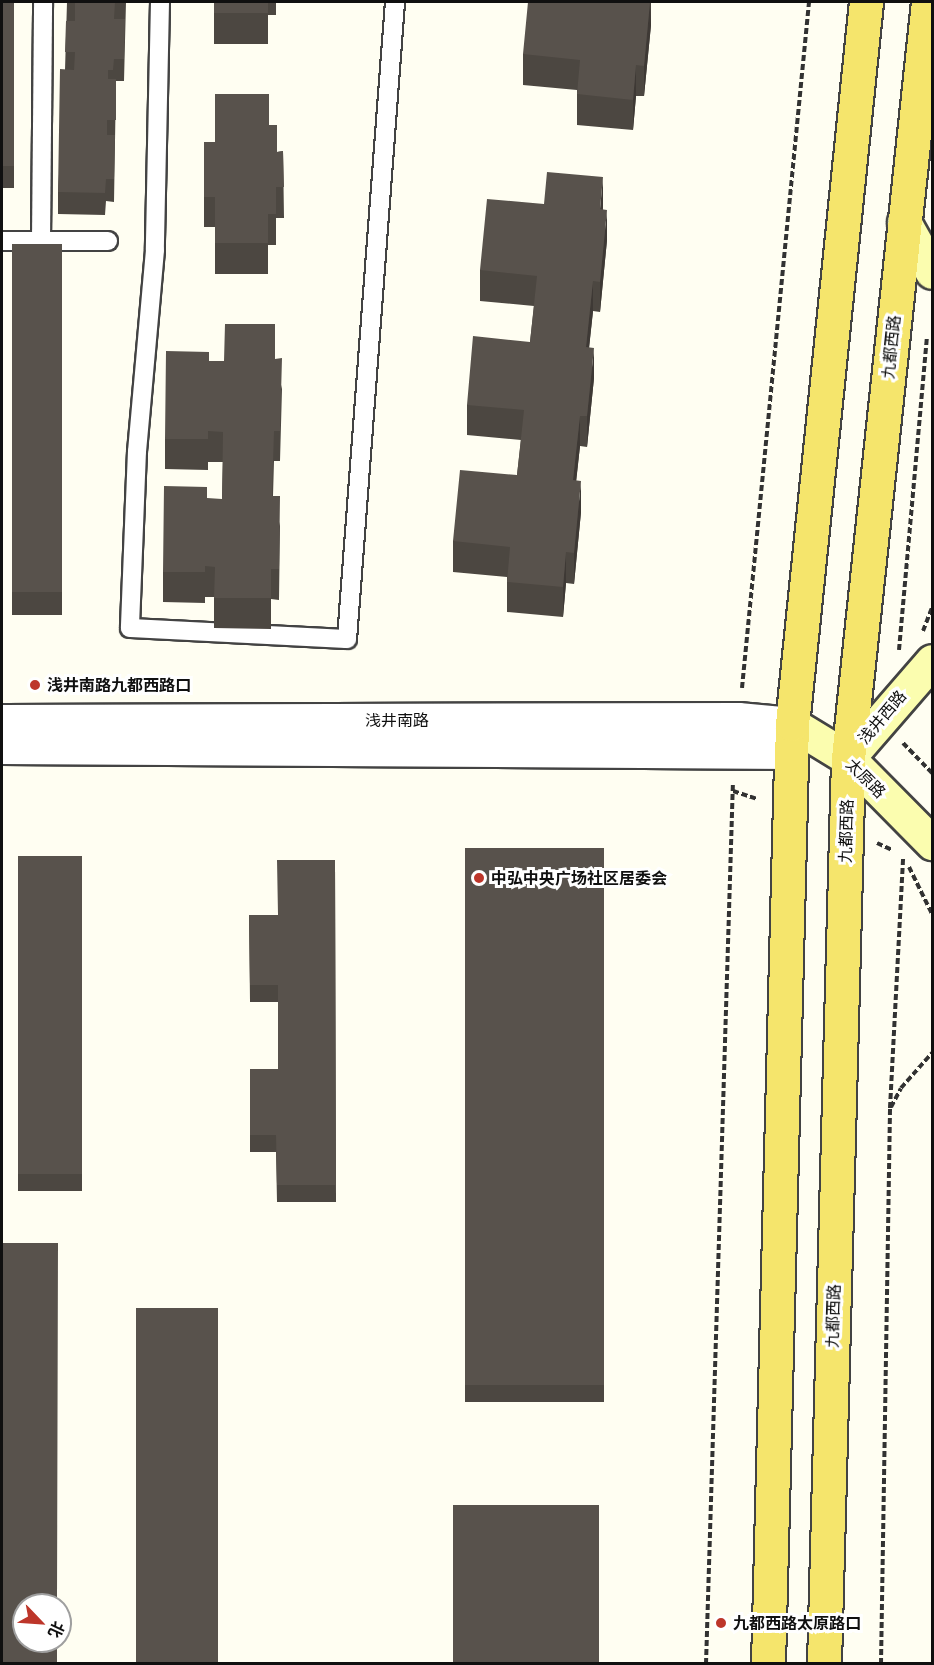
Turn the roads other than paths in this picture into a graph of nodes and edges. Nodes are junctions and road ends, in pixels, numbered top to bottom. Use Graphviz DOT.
graph roads {
  1 [pos="44,2"];
  2 [pos="160,2"];
  3 [pos="395,2"];
  4 [pos="866,2"];
  5 [pos="928,2"];
  6 [pos="904,222"];
  7 [pos="2,241"];
  8 [pos="41,241"];
  9 [pos="108,241"];
  10 [pos="933,272"];
  11 [pos="933,661"];
  12 [pos="2,721"];
  13 [pos="736,735"];
  14 [pos="791,738"];
  15 [pos="2,747"];
  16 [pos="848,758"];
  17 [pos="933,843"];
  18 [pos="768,1664"];
  19 [pos="824,1664"];
  1 -- 8 [label="lane"];
  2 -- 3 [label="lane"];
  4 -- 14 [label="main road"];
  5 -- 6 [label="main road, 九都西路"];
  6 -- 10 [label="main road"];
  6 -- 16 [label="main road, 九都西路"];
  7 -- 8 [label="lane"];
  8 -- 9 [label="lane"];
  11 -- 16 [label="main road, 浅井西路"];
  12 -- 13 [label="street, 浅井南路"];
  13 -- 14 [label="street, 浅井南路"];
  13 -- 15 [label="street, 浅井南路"];
  14 -- 16 [label="main road, 太原路"];
  14 -- 18 [label="main road"];
  16 -- 17 [label="main road, 太原路"];
  16 -- 19 [label="main road, 九都西路"];
}
